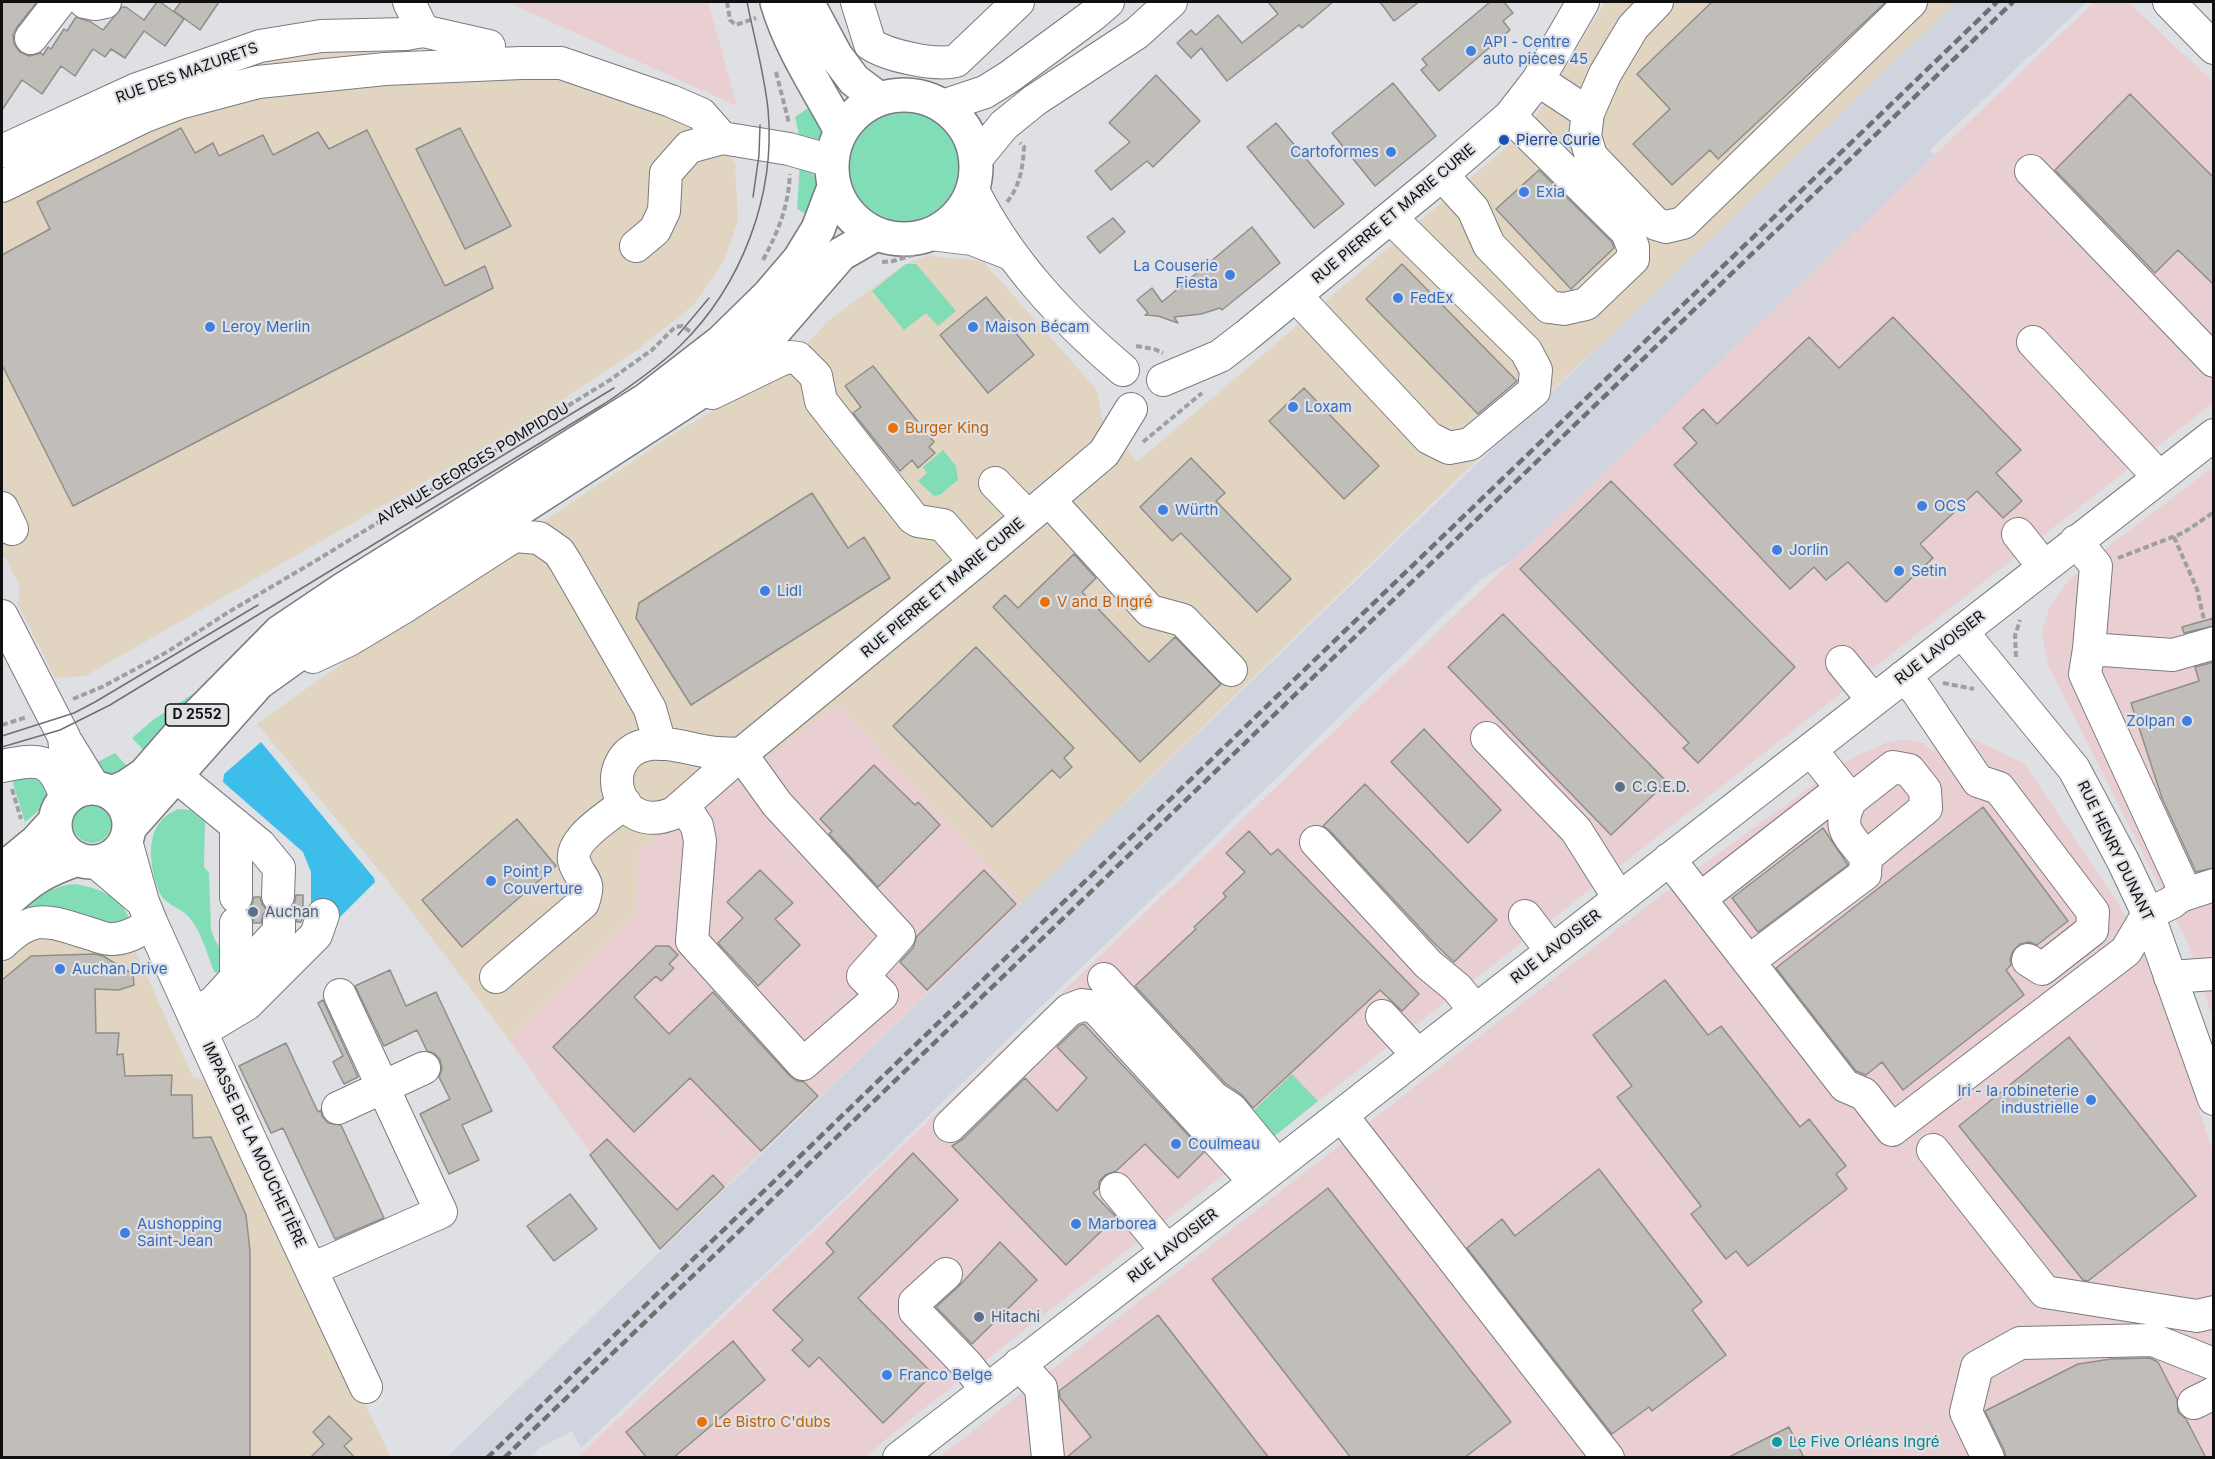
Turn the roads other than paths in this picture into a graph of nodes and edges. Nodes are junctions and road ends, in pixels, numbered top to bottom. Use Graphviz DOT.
graph roads {
  1 [pos="59,2"];
  2 [pos="85,2"];
  3 [pos="105,2"];
  4 [pos="410,2"];
  5 [pos="807,2"];
  6 [pos="858,2"];
  7 [pos="1018,2"];
  8 [pos="1171,2"];
  9 [pos="1584,2"];
  10 [pos="1657,2"];
  11 [pos="1911,2"];
  12 [pos="2169,2"];
  13 [pos="1094,6"];
  14 [pos="770,11"];
  15 [pos="423,31"];
  16 [pos="31,38"];
  17 [pos="489,46"];
  18 [pos="1119,46"];
  19 [pos="2214,48"];
  20 [pos="1538,80"];
  21 [pos="879,99"];
  22 [pos="944,106"];
  23 [pos="1588,112"];
  24 [pos="1510,116"];
  25 [pos="722,138"];
  26 [pos="2,152"];
  27 [pos="2031,171"];
  28 [pos="833,172"];
  29 [pos="974,175"];
  30 [pos="1442,175"];
  31 [pos="2,186"];
  32 [pos="1391,218"];
  33 [pos="927,243"];
  34 [pos="636,246"];
  35 [pos="873,248"];
  36 [pos="1011,254"];
  37 [pos="1296,296"];
  38 [pos="2033,342"];
  39 [pos="1127,358"];
  40 [pos="2214,361"];
  41 [pos="1167,368"];
  42 [pos="1131,409"];
  43 [pos="657,420"];
  44 [pos="2214,435"];
  45 [pos="2159,477"];
  46 [pos="995,483"];
  47 [pos="1039,509"];
  48 [pos="2018,534"];
  49 [pos="2076,541"];
  50 [pos="975,562"];
  51 [pos="2044,567"];
  52 [pos="2,616"];
  53 [pos="1962,632"];
  54 [pos="2209,632"];
  55 [pos="2089,649"];
  56 [pos="1842,662"];
  57 [pos="1231,670"];
  58 [pos="1903,677"];
  59 [pos="258,684"];
  60 [pos="1873,700"];
  61 [pos="1487,738"];
  62 [pos="660,744"];
  63 [pos="1811,750"];
  64 [pos="741,753"];
  65 [pos="5,774"];
  66 [pos="176,776"];
  67 [pos="1846,794"];
  68 [pos="82,800"];
  69 [pos="624,803"];
  70 [pos="683,805"];
  71 [pos="236,825"];
  72 [pos="128,834"];
  73 [pos="1316,842"];
  74 [pos="2,849"];
  75 [pos="1866,857"];
  76 [pos="1668,859"];
  77 [pos="87,861"];
  78 [pos="2,870"];
  79 [pos="2214,885"];
  80 [pos="2180,896"];
  81 [pos="1619,898"];
  82 [pos="1701,898"];
  83 [pos="2,906"];
  84 [pos="148,913"];
  85 [pos="2148,914"];
  86 [pos="322,915"];
  87 [pos="1525,916"];
  88 [pos="2,944"];
  89 [pos="1551,951"];
  90 [pos="2028,960"];
  91 [pos="1749,961"];
  92 [pos="2214,974"];
  93 [pos="496,977"];
  94 [pos="2170,977"];
  95 [pos="236,978"];
  96 [pos="1104,979"];
  97 [pos="340,995"];
  98 [pos="1475,1010"];
  99 [pos="1382,1016"];
  100 [pos="198,1022"];
  101 [pos="1418,1055"];
  102 [pos="424,1068"];
  103 [pos="383,1087"];
  104 [pos="2214,1099"];
  105 [pos="338,1108"];
  106 [pos="1349,1125"];
  107 [pos="950,1126"];
  108 [pos="1933,1150"];
  109 [pos="1266,1174"];
  110 [pos="1116,1189"];
  111 [pos="1167,1251"];
  112 [pos="312,1269"];
  113 [pos="946,1274"];
  114 [pos="2214,1312"];
  115 [pos="1019,1364"];
  116 [pos="2214,1364"];
  117 [pos="366,1387"];
  118 [pos="986,1389"];
  119 [pos="899,1458"];
  120 [pos="1048,1458"];
  121 [pos="1608,1458"];
  122 [pos="1988,1458"];
  1 -- 16 [label="street"];
  2 -- 3 [label="street"];
  4 -- 15 [label="street"];
  5 -- 21 [label="main road"];
  6 -- 7 [label="street"];
  8 -- 18 [label="street"];
  9 -- 20 [label="street, RUE PIERRE ET MARIE CURIE"];
  10 -- 23 [label="street"];
  11 -- 23 [label="street"];
  12 -- 19 [label="street"];
  13 -- 18 [label="street"];
  13 -- 22 [label="street"];
  14 -- 28 [label="main road"];
  15 -- 17 [label="street, RUE DES MAZURETS"];
  15 -- 26 [label="street, RUE DES MAZURETS"];
  18 -- 29 [label="street"];
  20 -- 23 [label="street"];
  20 -- 24 [label="street, RUE PIERRE ET MARIE CURIE"];
  21 -- 22 [label="main road"];
  21 -- 28 [label="main road"];
  22 -- 29 [label="main road"];
  24 -- 30 [label="street, RUE PIERRE ET MARIE CURIE"];
  24 -- 30 [label="street"];
  25 -- 28 [label="street"];
  25 -- 31 [label="street"];
  25 -- 34 [label="street"];
  27 -- 40 [label="street"];
  28 -- 35 [label="main road"];
  28 -- 68 [label="main road, D 2552"];
  29 -- 33 [label="main road"];
  29 -- 36 [label="street"];
  30 -- 32 [label="street, RUE PIERRE ET MARIE CURIE"];
  32 -- 37 [label="street, RUE PIERRE ET MARIE CURIE"];
  32 -- 37 [label="street"];
  33 -- 35 [label="main road"];
  33 -- 36 [label="street"];
  35 -- 43 [label="main road"];
  36 -- 39 [label="street"];
  37 -- 41 [label="street, RUE PIERRE ET MARIE CURIE"];
  38 -- 45 [label="street"];
  39 -- 41 [label="street"];
  39 -- 42 [label="street"];
  41 -- 42 [label="street"];
  42 -- 47 [label="street, RUE PIERRE ET MARIE CURIE"];
  43 -- 50 [label="street"];
  43 -- 59 [label="main road"];
  44 -- 45 [label="street, RUE LAVOISIER"];
  45 -- 49 [label="street, RUE LAVOISIER"];
  46 -- 47 [label="street"];
  47 -- 50 [label="street, RUE PIERRE ET MARIE CURIE"];
  47 -- 57 [label="street"];
  48 -- 51 [label="street"];
  49 -- 51 [label="street, RUE LAVOISIER"];
  49 -- 55 [label="street"];
  50 -- 64 [label="street, RUE PIERRE ET MARIE CURIE"];
  51 -- 53 [label="street, RUE LAVOISIER"];
  52 -- 68 [label="street"];
  53 -- 58 [label="street, RUE LAVOISIER"];
  53 -- 85 [label="street, RUE HENRY DUNANT"];
  54 -- 55 [label="street"];
  55 -- 80 [label="street"];
  56 -- 60 [label="street"];
  58 -- 60 [label="street, RUE LAVOISIER"];
  58 -- 90 [label="street"];
  59 -- 62 [label="street"];
  59 -- 66 [label="main road"];
  60 -- 63 [label="street, RUE LAVOISIER"];
  61 -- 81 [label="street"];
  62 -- 64 [label="street"];
  62 -- 69 [label="street"];
  63 -- 67 [label="street"];
  63 -- 76 [label="street, RUE LAVOISIER"];
  64 -- 70 [label="street, RUE PIERRE ET MARIE CURIE"];
  64 -- 70 [label="street"];
  65 -- 68 [label="street"];
  66 -- 71 [label="street"];
  66 -- 72 [label="main road"];
  67 -- 75 [label="street"];
  67 -- 75 [label="street"];
  67 -- 82 [label="street"];
  68 -- 72 [label="main road"];
  68 -- 74 [label="street"];
  68 -- 77 [label="main road"];
  68 -- 78 [label="main road"];
  69 -- 70 [label="street, RUE PIERRE ET MARIE CURIE"];
  69 -- 93 [label="street"];
  71 -- 95 [label="street"];
  71 -- 95 [label="street"];
  72 -- 77 [label="main road"];
  72 -- 84 [label="street, IMPASSE DE LA MOUCHETIÈRE"];
  73 -- 98 [label="street"];
  75 -- 91 [label="street"];
  76 -- 81 [label="street, RUE LAVOISIER"];
  76 -- 82 [label="street"];
  77 -- 83 [label="main road"];
  77 -- 84 [label="street, IMPASSE DE LA MOUCHETIÈRE"];
  79 -- 80 [label="street"];
  80 -- 85 [label="street"];
  81 -- 89 [label="street, RUE LAVOISIER"];
  82 -- 91 [label="street"];
  84 -- 88 [label="street"];
  84 -- 100 [label="street, IMPASSE DE LA MOUCHETIÈRE"];
  85 -- 91 [label="street"];
  85 -- 94 [label="street, RUE HENRY DUNANT"];
  86 -- 100 [label="street"];
  87 -- 89 [label="street"];
  89 -- 98 [label="street, RUE LAVOISIER"];
  92 -- 94 [label="street"];
  94 -- 104 [label="street, RUE HENRY DUNANT"];
  95 -- 100 [label="street"];
  96 -- 109 [label="street"];
  97 -- 103 [label="street"];
  98 -- 101 [label="street, RUE LAVOISIER"];
  99 -- 101 [label="street"];
  100 -- 112 [label="street, IMPASSE DE LA MOUCHETIÈRE"];
  101 -- 109 [label="street, RUE LAVOISIER"];
  102 -- 103 [label="street"];
  103 -- 105 [label="street"];
  103 -- 112 [label="street"];
  106 -- 121 [label="street"];
  107 -- 109 [label="street"];
  108 -- 114 [label="street"];
  109 -- 111 [label="street, RUE LAVOISIER"];
  110 -- 111 [label="street"];
  111 -- 115 [label="street, RUE LAVOISIER"];
  112 -- 117 [label="street, IMPASSE DE LA MOUCHETIÈRE"];
  113 -- 118 [label="street"];
  115 -- 118 [label="street, RUE LAVOISIER"];
  115 -- 120 [label="street"];
  116 -- 122 [label="street"];
  118 -- 119 [label="street, RUE LAVOISIER"];
}
